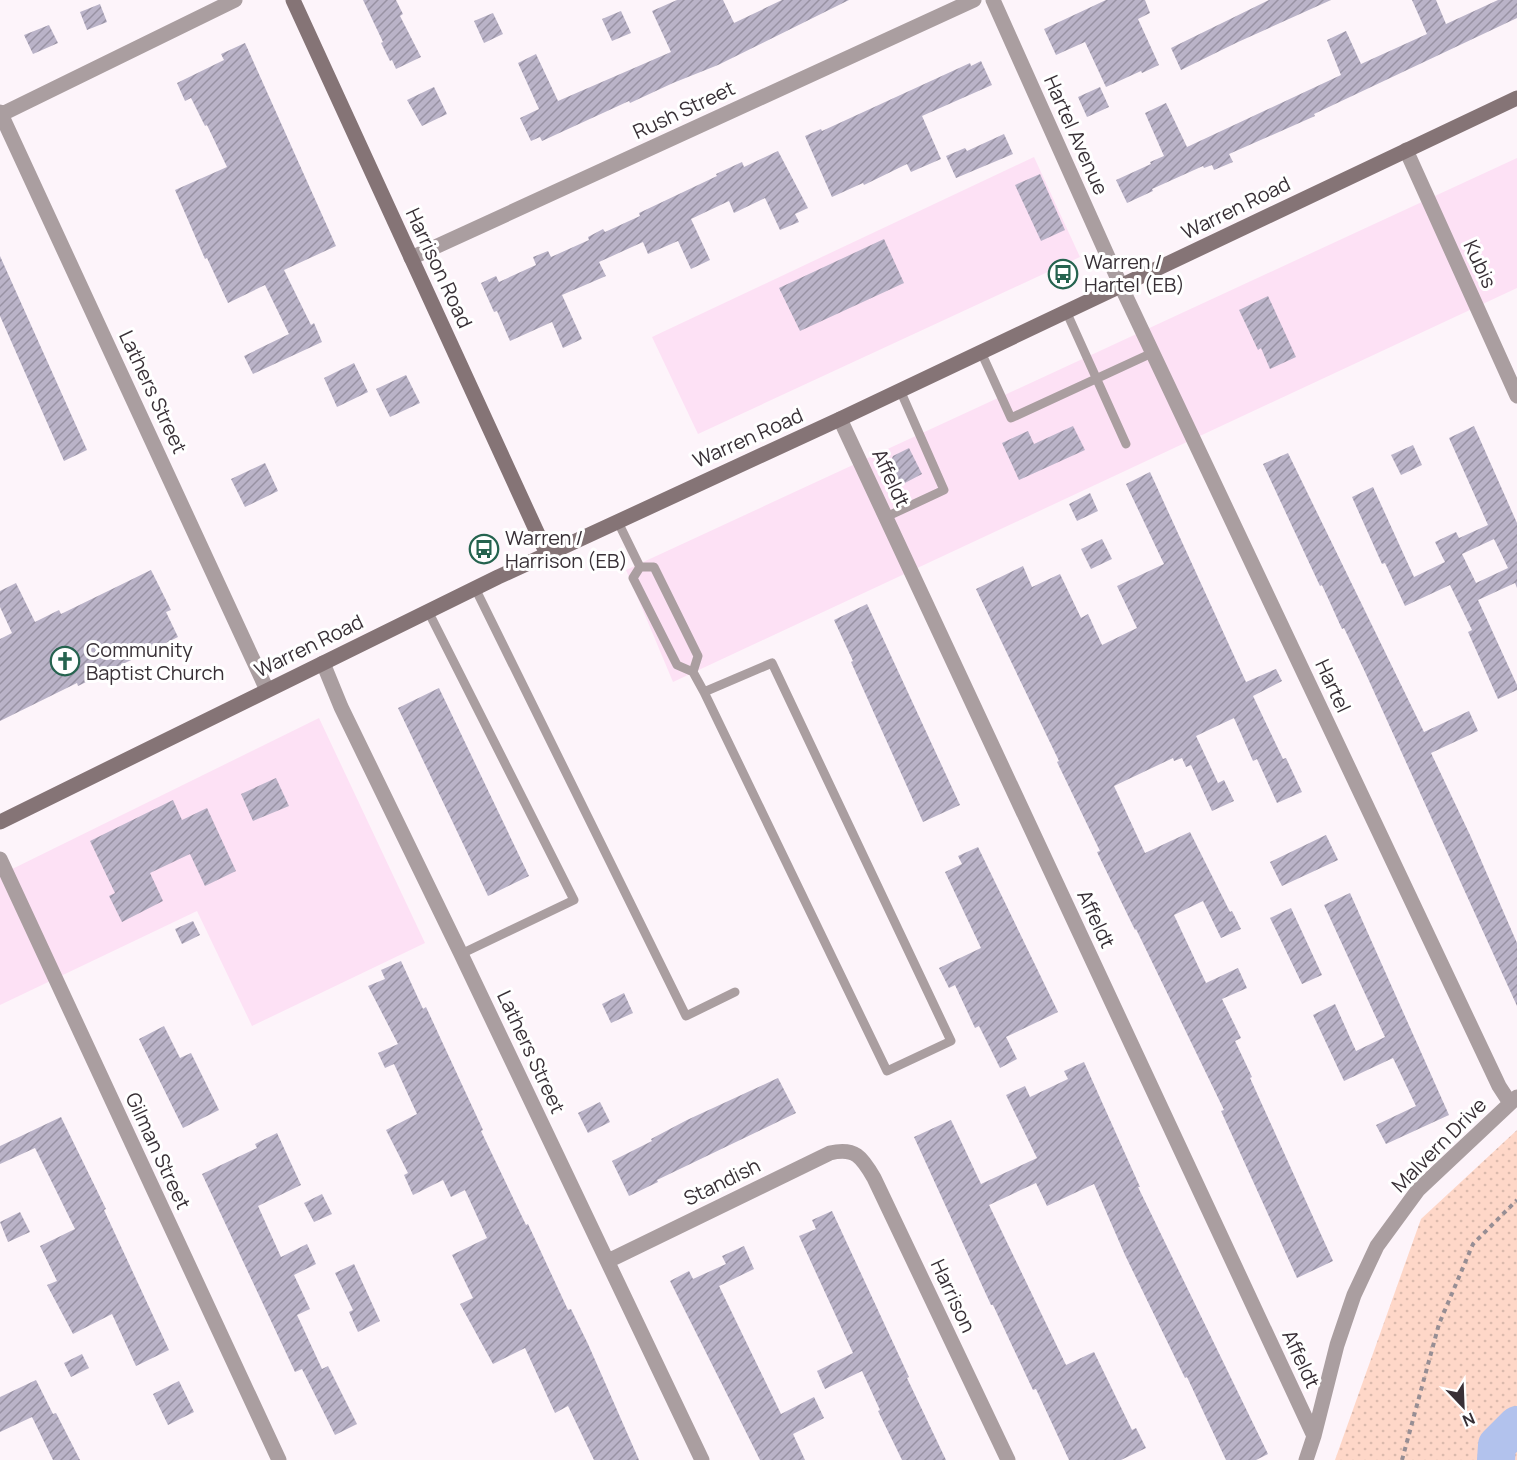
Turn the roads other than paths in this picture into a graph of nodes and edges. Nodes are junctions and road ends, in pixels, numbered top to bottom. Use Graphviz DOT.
graph roads {
  1 [pos="235,0"];
  2 [pos="293,0"];
  3 [pos="974,0"];
  4 [pos="993,0"];
  5 [pos="1517,98"];
  6 [pos="0,114"];
  7 [pos="1406,150"];
  8 [pos="411,258"];
  9 [pos="1120,286"];
  10 [pos="1066,311"];
  11 [pos="981,352"];
  12 [pos="1152,353"];
  13 [pos="1096,379"];
  14 [pos="900,390"];
  15 [pos="1517,396"];
  16 [pos="840,419"];
  17 [pos="1126,444"];
  18 [pos="886,517"];
  19 [pos="617,520"];
  20 [pos="547,554"];
  21 [pos="640,567"];
  22 [pos="475,588"];
  23 [pos="428,611"];
  24 [pos="322,663"];
  25 [pos="693,672"];
  26 [pos="267,690"];
  27 [pos="704,692"];
  28 [pos="0,822"];
  29 [pos="0,859"];
  30 [pos="461,954"];
  31 [pos="735,992"];
  32 [pos="1513,1100"];
  33 [pos="856,1154"];
  34 [pos="608,1261"];
  35 [pos="1314,1436"];
  36 [pos="279,1460"];
  37 [pos="702,1460"];
  38 [pos="1008,1460"];
  39 [pos="1306,1460"];
  1 -- 6 [label="street"];
  2 -- 8 [label="main road, Harrison Road"];
  3 -- 8 [label="street, Rush Street"];
  4 -- 9 [label="street, Hartel Avenue"];
  5 -- 7 [label="main road, Warren Road"];
  6 -- 26 [label="street, Lathers Street"];
  7 -- 9 [label="main road, Warren Road"];
  7 -- 15 [label="street, Kubis"];
  8 -- 20 [label="main road, Harrison Road"];
  9 -- 10 [label="main road, Warren Road"];
  9 -- 12 [label="street, Hartel"];
  10 -- 11 [label="main road, Warren Road"];
  10 -- 13 [label="lane"];
  11 -- 13 [label="lane"];
  11 -- 14 [label="main road, Warren Road"];
  12 -- 13 [label="lane"];
  12 -- 32 [label="street, Hartel"];
  13 -- 17 [label="lane"];
  14 -- 16 [label="main road, Warren Road"];
  14 -- 18 [label="lane"];
  16 -- 18 [label="street, Affeldt"];
  16 -- 19 [label="main road, Warren Road"];
  18 -- 35 [label="street, Affeldt"];
  19 -- 20 [label="main road, Warren Road"];
  19 -- 21 [label="lane"];
  20 -- 22 [label="main road, Warren Road"];
  21 -- 25 [label="lane"];
  21 -- 25 [label="lane"];
  22 -- 23 [label="main road, Warren Road"];
  22 -- 31 [label="lane"];
  23 -- 24 [label="main road, Warren Road"];
  23 -- 30 [label="lane"];
  24 -- 26 [label="main road, Warren Road"];
  24 -- 30 [label="street, Lathers Street"];
  25 -- 27 [label="lane"];
  26 -- 28 [label="main road, Warren Road"];
  27 -- 27 [label="lane"];
  29 -- 36 [label="street, Gilman Street"];
  30 -- 34 [label="street, Lathers Street"];
  32 -- 35 [label="street, Malvern Drive"];
  33 -- 34 [label="street, Standish"];
  33 -- 38 [label="street, Harrison"];
  34 -- 37 [label="street, Lathers Street"];
  35 -- 39 [label="street, Malvern Drive"];
}
